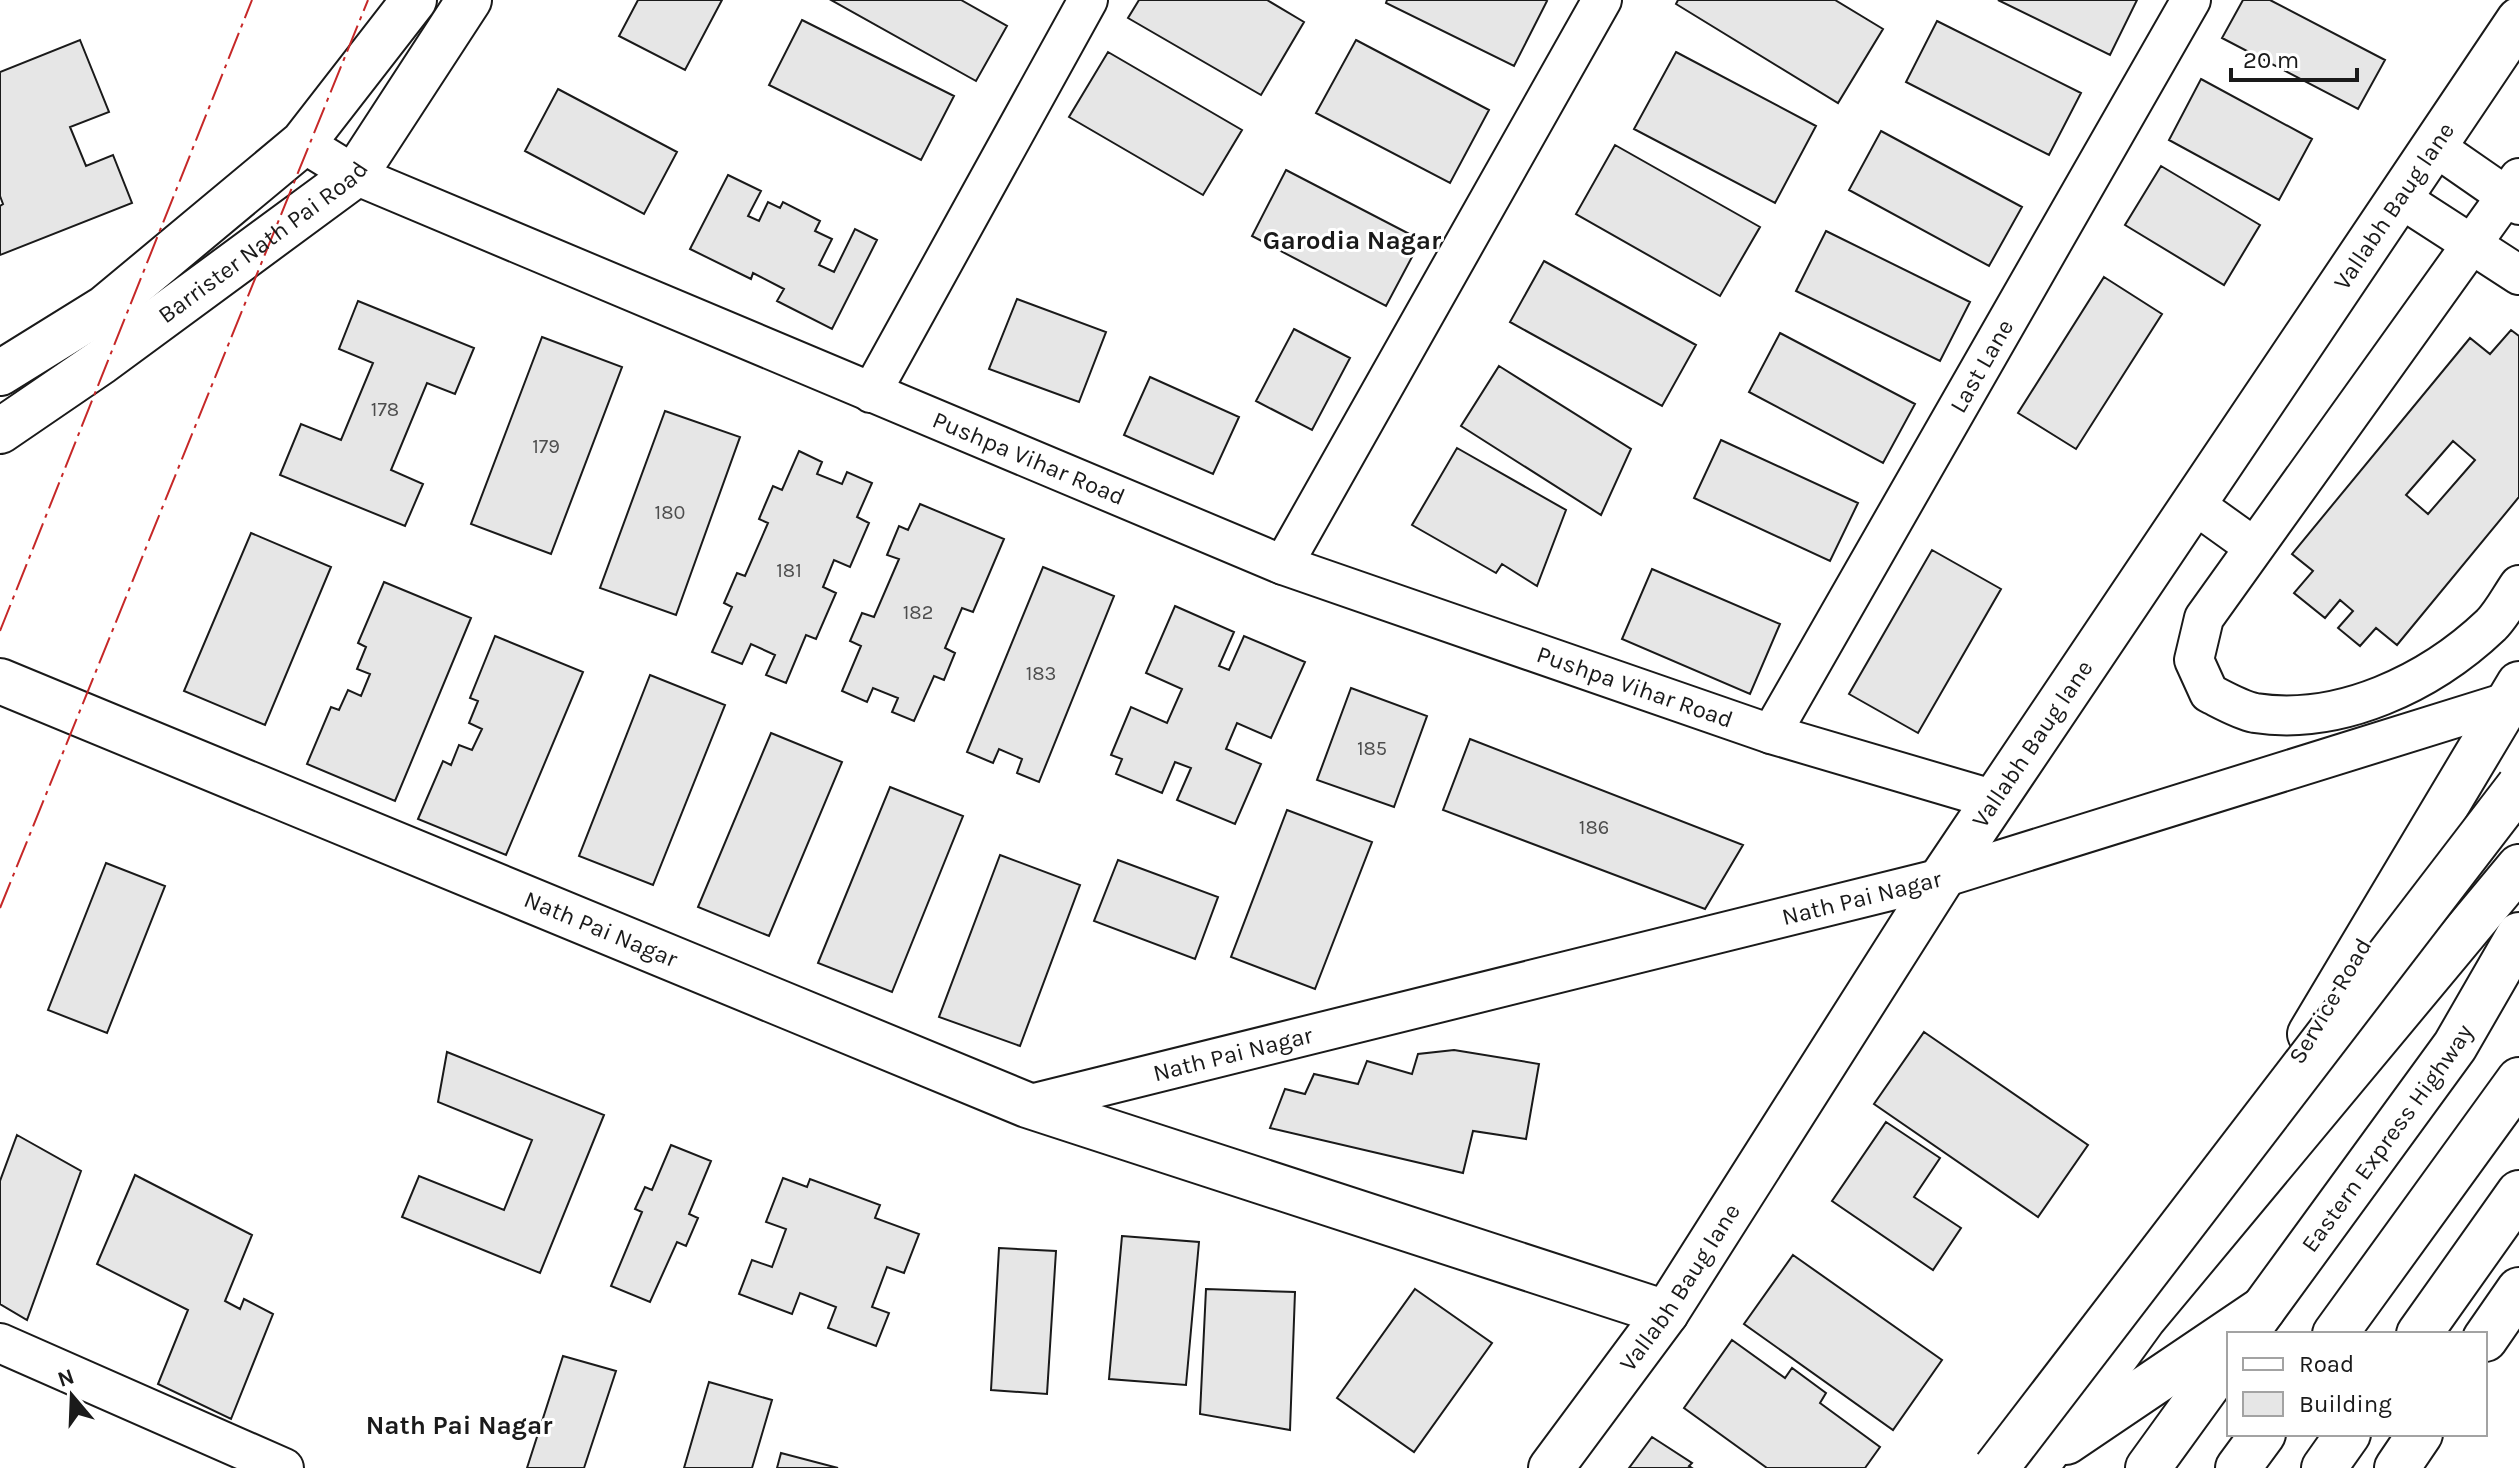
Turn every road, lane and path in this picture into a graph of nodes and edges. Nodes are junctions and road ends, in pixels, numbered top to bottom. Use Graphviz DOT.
graph roads {
  1 [pos="414,0"];
  2 [pos="469,0"];
  3 [pos="1088,0"];
  4 [pos="1602,0"];
  5 [pos="2191,0"];
  6 [pos="2519,20"];
  7 [pos="303,143"];
  8 [pos="2434,146"];
  9 [pos="355,175"];
  10 [pos="2515,193"];
  11 [pos="2400,198"];
  12 [pos="2472,244"];
  13 [pos="2519,275"];
  14 [pos="0,373"];
  15 [pos="871,393"];
  16 [pos="0,431"];
  17 [pos="2194,504"];
  18 [pos="2254,547"];
  19 [pos="1283,565"];
  20 [pos="2519,585"];
  21 [pos="0,681"];
  22 [pos="2513,693"];
  23 [pos="1771,734"];
  24 [pos="2519,786"];
  25 [pos="1995,800"];
  26 [pos="2519,867"];
  27 [pos="1942,878"];
  28 [pos="2519,935"];
  29 [pos="2519,1080"];
  30 [pos="1027,1105"];
  31 [pos="2519,1193"];
  32 [pos="2519,1290"];
  33 [pos="1666,1313"];
  34 [pos="2143,1319"];
  35 [pos="2254,1322"];
  36 [pos="2336,1332"];
  37 [pos="2420,1332"];
  38 [pos="2487,1336"];
  39 [pos="2227,1340"];
  40 [pos="0,1343"];
  41 [pos="2227,1359"];
  42 [pos="2262,1436"];
  43 [pos="2347,1436"];
  44 [pos="2419,1436"];
  45 [pos="2038,1463"];
  46 [pos="284,1468"];
  47 [pos="1551,1468"];
  48 [pos="1996,1468"];
  49 [pos="2148,1468"];
  50 [pos="2238,1468"];
  51 [pos="2324,1468"];
  52 [pos="2397,1468"];
  1 -- 7 [label="main road"];
  2 -- 9 [label="main road, Barrister Nath Pai Road"];
  3 -- 15 [label="street"];
  4 -- 19 [label="street"];
  5 -- 23 [label="street, Last Lane"];
  6 -- 8 [label="main road, Vallabh Baug lane"];
  7 -- 9 [label="street, Pushpa Vihar Road"];
  7 -- 14 [label="main road"];
  8 -- 10 [label="street"];
  8 -- 11 [label="main road, Vallabh Baug lane"];
  9 -- 15 [label="street, Pushpa Vihar Road"];
  9 -- 16 [label="main road, Barrister Nath Pai Road"];
  10 -- 12 [label="street"];
  11 -- 12 [label="street"];
  11 -- 17 [label="main road, Vallabh Baug lane"];
  12 -- 13 [label="street"];
  12 -- 18 [label="street"];
  15 -- 19 [label="street, Pushpa Vihar Road"];
  17 -- 18 [label="street"];
  17 -- 25 [label="main road, Vallabh Baug lane"];
  18 -- 20 [label="street"];
  19 -- 23 [label="street, Pushpa Vihar Road"];
  21 -- 30 [label="main road, Nath Pai Nagar"];
  22 -- 27 [label="street, Nath Pai Nagar"];
  22 -- 34 [label="main road, Service Road"];
  23 -- 25 [label="street, Pushpa Vihar Road"];
  24 -- 48 [label="main road, bridge"];
  25 -- 27 [label="main road, Vallabh Baug lane"];
  26 -- 34 [label="main road"];
  27 -- 30 [label="street, Nath Pai Nagar"];
  27 -- 33 [label="main road, Vallabh Baug lane"];
  28 -- 35 [label="main road, Eastern Express Highway"];
  29 -- 36 [label="main road"];
  30 -- 33 [label="main road"];
  31 -- 37 [label="main road"];
  32 -- 38 [label="main road"];
  33 -- 47 [label="main road, Vallabh Baug lane"];
  34 -- 45 [label="main road"];
  39 -- 45 [label="main road, Eastern Express Highway"];
  40 -- 46 [label="street"];
  41 -- 49 [label="main road"];
  42 -- 50 [label="main road"];
  43 -- 51 [label="main road"];
  44 -- 52 [label="main road"];
}
